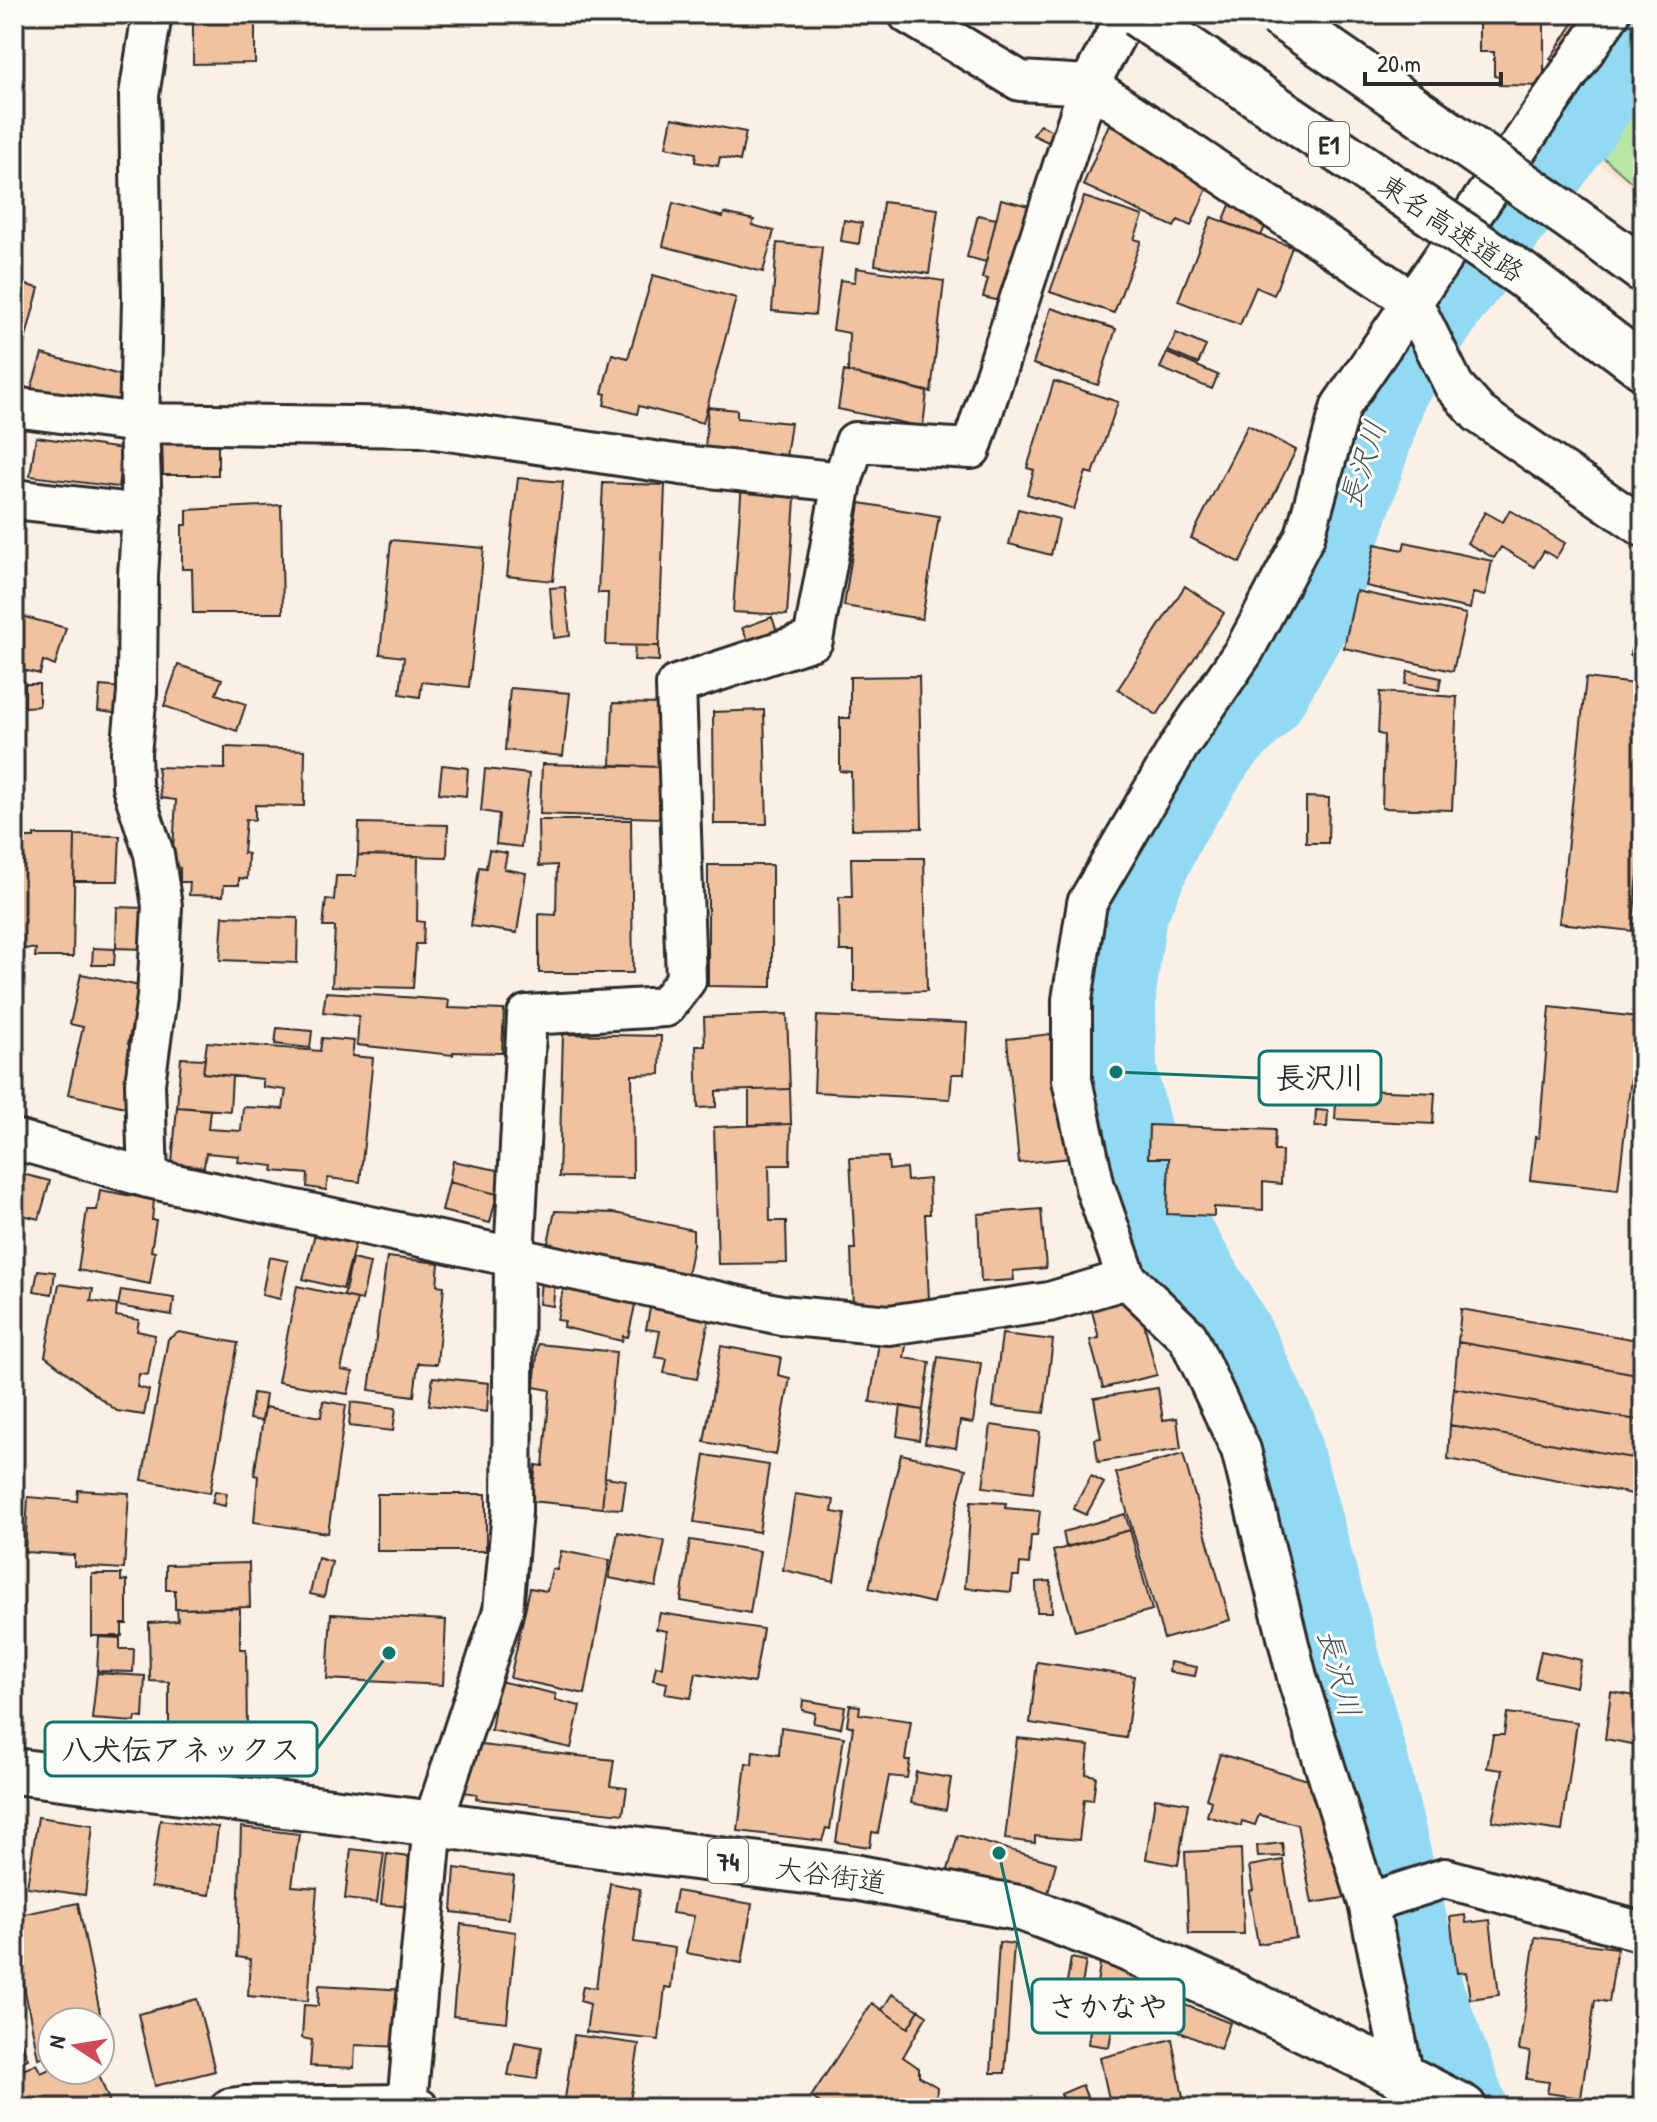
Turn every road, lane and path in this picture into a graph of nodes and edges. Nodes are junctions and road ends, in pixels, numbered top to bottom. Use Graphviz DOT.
graph roads {
  1 [pos="152,14"];
  2 [pos="908,14"];
  3 [pos="1127,14"];
  4 [pos="1137,14"];
  5 [pos="1277,14"];
  6 [pos="1610,14"];
  7 [pos="1089,85"];
  8 [pos="1643,270"];
  9 [pos="1413,302"];
  10 [pos="1643,367"];
  11 [pos="14,407"];
  12 [pos="139,423"];
  13 [pos="842,482"];
  14 [pos="14,499"];
  15 [pos="142,514"];
  16 [pos="1643,527"];
  17 [pos="14,1139"];
  18 [pos="148,1178"];
  19 [pos="514,1257"];
  20 [pos="1127,1279"];
  21 [pos="14,1771"];
  22 [pos="433,1823"];
  23 [pos="1370,1903"];
  24 [pos="1643,1932"];
  25 [pos="1409,2088"];
  26 [pos="413,2106"];
  27 [pos="230,2108"];
  28 [pos="1464,2108"];
  1 -- 12 [label="street"];
  2 -- 7 [label="street"];
  3 -- 7 [label="street"];
  4 -- 10 [label="main road, 東名高速道路 / E1, bridge"];
  5 -- 8 [label="main road, bridge"];
  6 -- 9 [label="street"];
  7 -- 9 [label="street"];
  7 -- 13 [label="street"];
  9 -- 16 [label="street"];
  9 -- 20 [label="street"];
  11 -- 12 [label="street"];
  12 -- 13 [label="street"];
  12 -- 15 [label="street"];
  13 -- 19 [label="street"];
  14 -- 15 [label="street"];
  15 -- 18 [label="street"];
  17 -- 18 [label="street"];
  18 -- 19 [label="street"];
  19 -- 20 [label="street"];
  19 -- 22 [label="street"];
  20 -- 23 [label="street"];
  21 -- 22 [label="main road, 大谷街道 / 74"];
  22 -- 25 [label="main road, 大谷街道 / 74"];
  22 -- 26 [label="street"];
  23 -- 24 [label="street"];
  23 -- 25 [label="street"];
  25 -- 28 [label="main road, 大谷街道 / 74"];
  26 -- 27 [label="street"];
}
